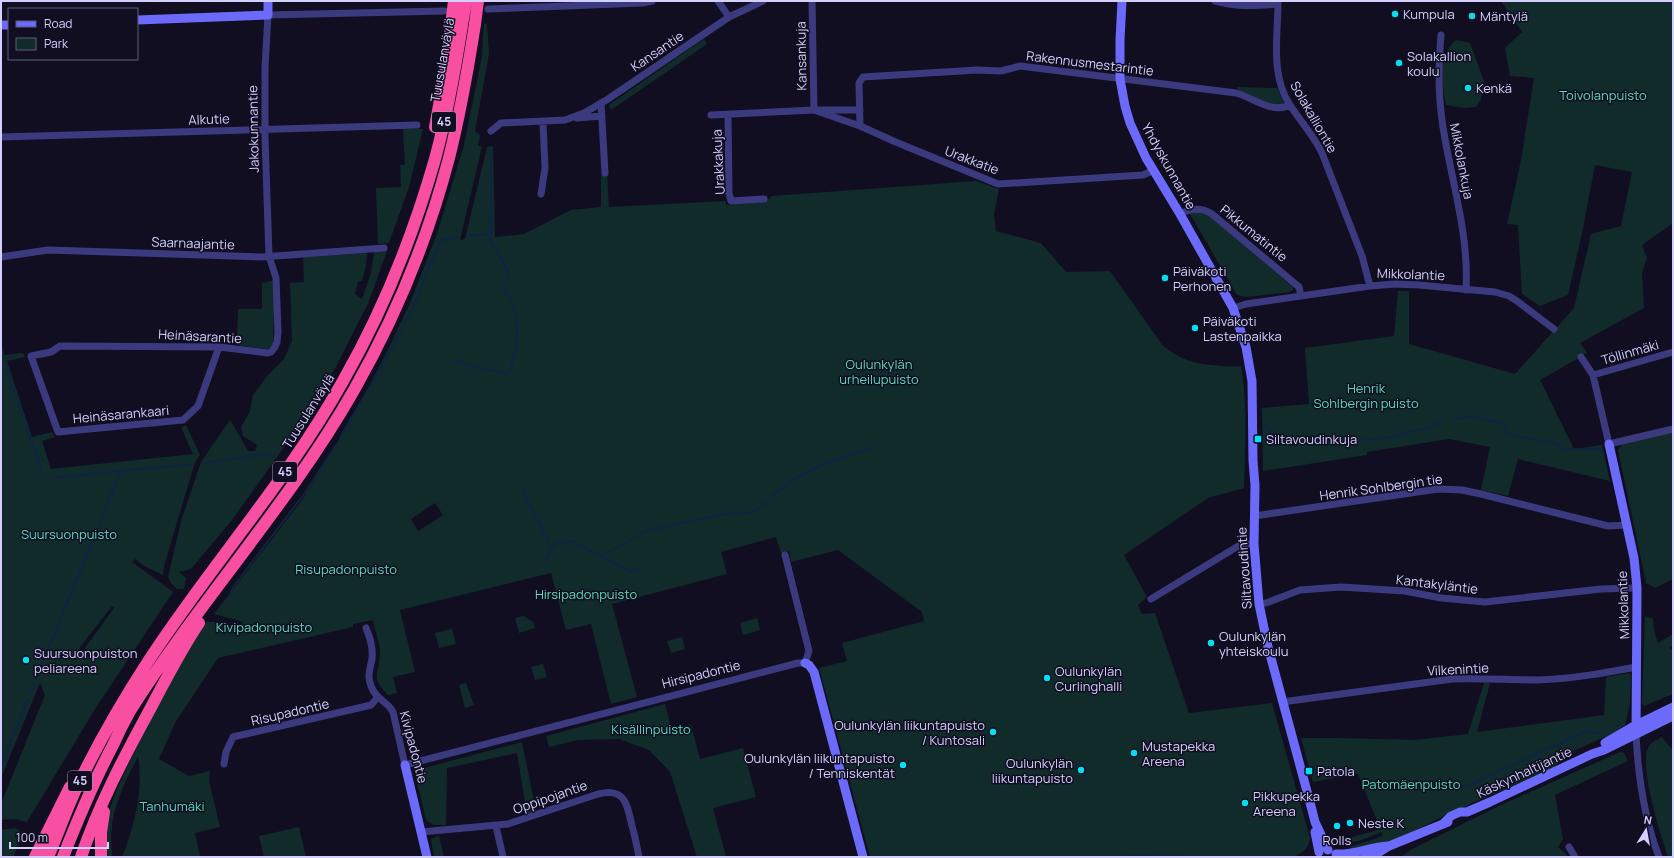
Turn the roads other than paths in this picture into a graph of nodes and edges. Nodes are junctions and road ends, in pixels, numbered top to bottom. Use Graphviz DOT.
graph roads {
  1 [pos="268,1"];
  2 [pos="454,1"];
  3 [pos="466,1"];
  4 [pos="478,1"];
  5 [pos="652,1"];
  6 [pos="718,1"];
  7 [pos="763,1"];
  8 [pos="812,1"];
  9 [pos="1122,1"];
  10 [pos="1215,1"];
  11 [pos="1278,2"];
  12 [pos="530,4"];
  13 [pos="488,9"];
  14 [pos="444,11"];
  15 [pos="268,15"];
  16 [pos="728,17"];
  17 [pos="138,20"];
  18 [pos="457,25"];
  19 [pos="1441,35"];
  20 [pos="1120,79"];
  21 [pos="601,103"];
  22 [pos="1290,105"];
  23 [pos="814,110"];
  24 [pos="860,110"];
  25 [pos="711,115"];
  26 [pos="728,115"];
  27 [pos="602,116"];
  28 [pos="565,120"];
  29 [pos="543,122"];
  30 [pos="418,125"];
  31 [pos="860,126"];
  32 [pos="265,130"];
  33 [pos="491,131"];
  34 [pos="1,137"];
  35 [pos="1154,170"];
  36 [pos="605,172"];
  37 [pos="541,194"];
  38 [pos="764,199"];
  39 [pos="1180,214"];
  40 [pos="384,248"];
  41 [pos="1,256"];
  42 [pos="270,256"];
  43 [pos="1370,286"];
  44 [pos="1466,290"];
  45 [pos="1301,296"];
  46 [pos="1233,308"];
  47 [pos="1554,329"];
  48 [pos="219,347"];
  49 [pos="1673,352"];
  50 [pos="31,356"];
  51 [pos="1581,357"];
  52 [pos="1593,375"];
  53 [pos="1673,429"];
  54 [pos="1609,444"];
  55 [pos="1254,516"];
  56 [pos="1627,525"];
  57 [pos="1254,544"];
  58 [pos="248,545"];
  59 [pos="785,555"];
  60 [pos="1638,588"];
  61 [pos="1151,599"];
  62 [pos="1259,604"];
  63 [pos="366,628"];
  64 [pos="805,662"];
  65 [pos="1636,667"];
  66 [pos="377,698"];
  67 [pos="1282,702"];
  68 [pos="1673,707"];
  69 [pos="119,708"];
  70 [pos="1673,716"];
  71 [pos="1636,729"];
  72 [pos="224,764"];
  73 [pos="405,765"];
  74 [pos="114,780"];
  75 [pos="496,826"];
  76 [pos="421,832"];
  77 [pos="1389,846"];
  78 [pos="1569,848"];
  79 [pos="1327,854"];
  80 [pos="35,857"];
  81 [pos="48,857"];
  82 [pos="63,857"];
  83 [pos="81,857"];
  84 [pos="101,857"];
  85 [pos="427,857"];
  86 [pos="503,857"];
  87 [pos="639,857"];
  88 [pos="863,857"];
  89 [pos="1365,857"];
  90 [pos="1575,857"];
  91 [pos="1659,857"];
  1 -- 15 [label="main road, Jakokunnantie"];
  2 -- 18 [label="highway, bridge"];
  3 -- 18 [label="highway, Tuusulanväylä, bridge"];
  4 -- 58 [label="highway, Tuusulanväylä / 45, bridge"];
  5 -- 12 [label="street"];
  6 -- 16 [label="street"];
  7 -- 16 [label="street, Kansantie"];
  8 -- 23 [label="street, Kansankuja"];
  9 -- 20 [label="main road, Yhdyskunnantie"];
  10 -- 11 [label="street"];
  11 -- 22 [label="street, Solakalliontie"];
  12 -- 13 [label="street"];
  14 -- 15 [label="street"];
  15 -- 17 [label="main road"];
  15 -- 32 [label="street, Jakokunnantie"];
  16 -- 21 [label="street, Kansantie"];
  18 -- 69 [label="highway, Tuusulanväylä / 45"];
  19 -- 44 [label="street, Mikkolankuja"];
  20 -- 22 [label="street, Rakennusmestarintie"];
  20 -- 24 [label="street, Rakennusmestarintie"];
  20 -- 35 [label="main road, Yhdyskunnantie"];
  21 -- 27 [label="street"];
  21 -- 28 [label="street, Kansantie"];
  22 -- 43 [label="street, Solakalliontie"];
  23 -- 24 [label="street, Urakkatie"];
  23 -- 26 [label="street, Urakkatie"];
  23 -- 31 [label="street, Urakkatie"];
  24 -- 31 [label="street, Rakennusmestarintie"];
  25 -- 26 [label="street, Urakkatie"];
  26 -- 38 [label="street, Urakkakuja"];
  27 -- 28 [label="street, Kansantie"];
  27 -- 36 [label="street"];
  28 -- 29 [label="street, Kansantie"];
  29 -- 33 [label="street, Kansantie"];
  29 -- 37 [label="street"];
  30 -- 32 [label="street, Alkutie"];
  31 -- 35 [label="street, Urakkatie"];
  32 -- 34 [label="street, Alkutie"];
  32 -- 42 [label="street, Jakokunnantie"];
  35 -- 39 [label="main road, Yhdyskunnantie"];
  39 -- 45 [label="street, Pikkumatintie"];
  39 -- 46 [label="main road, Yhdyskunnantie"];
  40 -- 42 [label="street, Saarnaajantie"];
  41 -- 42 [label="street, Saarnaajantie"];
  42 -- 48 [label="street, Heinäsarantie"];
  43 -- 44 [label="street, Mikkolantie"];
  43 -- 45 [label="street, Mikkolantie"];
  44 -- 47 [label="street, Mikkolantie"];
  45 -- 46 [label="street, Mikkolantie"];
  46 -- 55 [label="main road, Siltavoudintie"];
  48 -- 50 [label="street, Heinäsarantie"];
  48 -- 50 [label="street, Heinäsarankaari"];
  49 -- 52 [label="street, Töllinmäki"];
  51 -- 52 [label="street, Mikkolantie"];
  52 -- 54 [label="street, Mikkolantie"];
  53 -- 54 [label="street"];
  54 -- 56 [label="main road, Mikkolantie"];
  55 -- 56 [label="street, Henrik Sohlbergin tie"];
  55 -- 57 [label="main road, Siltavoudintie"];
  56 -- 60 [label="main road, Mikkolantie"];
  57 -- 61 [label="street"];
  57 -- 62 [label="main road, Siltavoudintie"];
  58 -- 74 [label="highway"];
  58 -- 82 [label="highway, Tuusulanväylä / 45"];
  59 -- 64 [label="street"];
  60 -- 62 [label="street, Kantakyläntie"];
  60 -- 65 [label="main road, Mikkolantie"];
  62 -- 67 [label="main road, Siltavoudintie"];
  63 -- 66 [label="street, Kivipadontie"];
  64 -- 73 [label="street, Hirsipadontie"];
  64 -- 88 [label="main road"];
  65 -- 67 [label="street, Vilkenintie"];
  65 -- 71 [label="main road, Mikkolantie"];
  66 -- 72 [label="street, Risupadontie"];
  66 -- 73 [label="street, Kivipadontie"];
  67 -- 79 [label="main road, Siltavoudintie"];
  68 -- 71 [label="main road, Käskynhaltijantie"];
  69 -- 80 [label="highway"];
  69 -- 81 [label="highway, Tuusulanväylä / 45"];
  70 -- 71 [label="main road, Käskynhaltijantie"];
  71 -- 77 [label="main road, Käskynhaltijantie"];
  71 -- 91 [label="street, Mikkolantie"];
  73 -- 76 [label="main road, Kivipadontie"];
  74 -- 83 [label="highway"];
  74 -- 84 [label="highway"];
  75 -- 76 [label="street, Oppipojantie"];
  75 -- 86 [label="street"];
  75 -- 87 [label="street, Oppipojantie"];
  76 -- 85 [label="main road, Kivipadontie"];
  77 -- 79 [label="main road, Käskynhaltijantie"];
  77 -- 89 [label="main road, Käskynhaltijantie"];
  78 -- 90 [label="street"];
}
